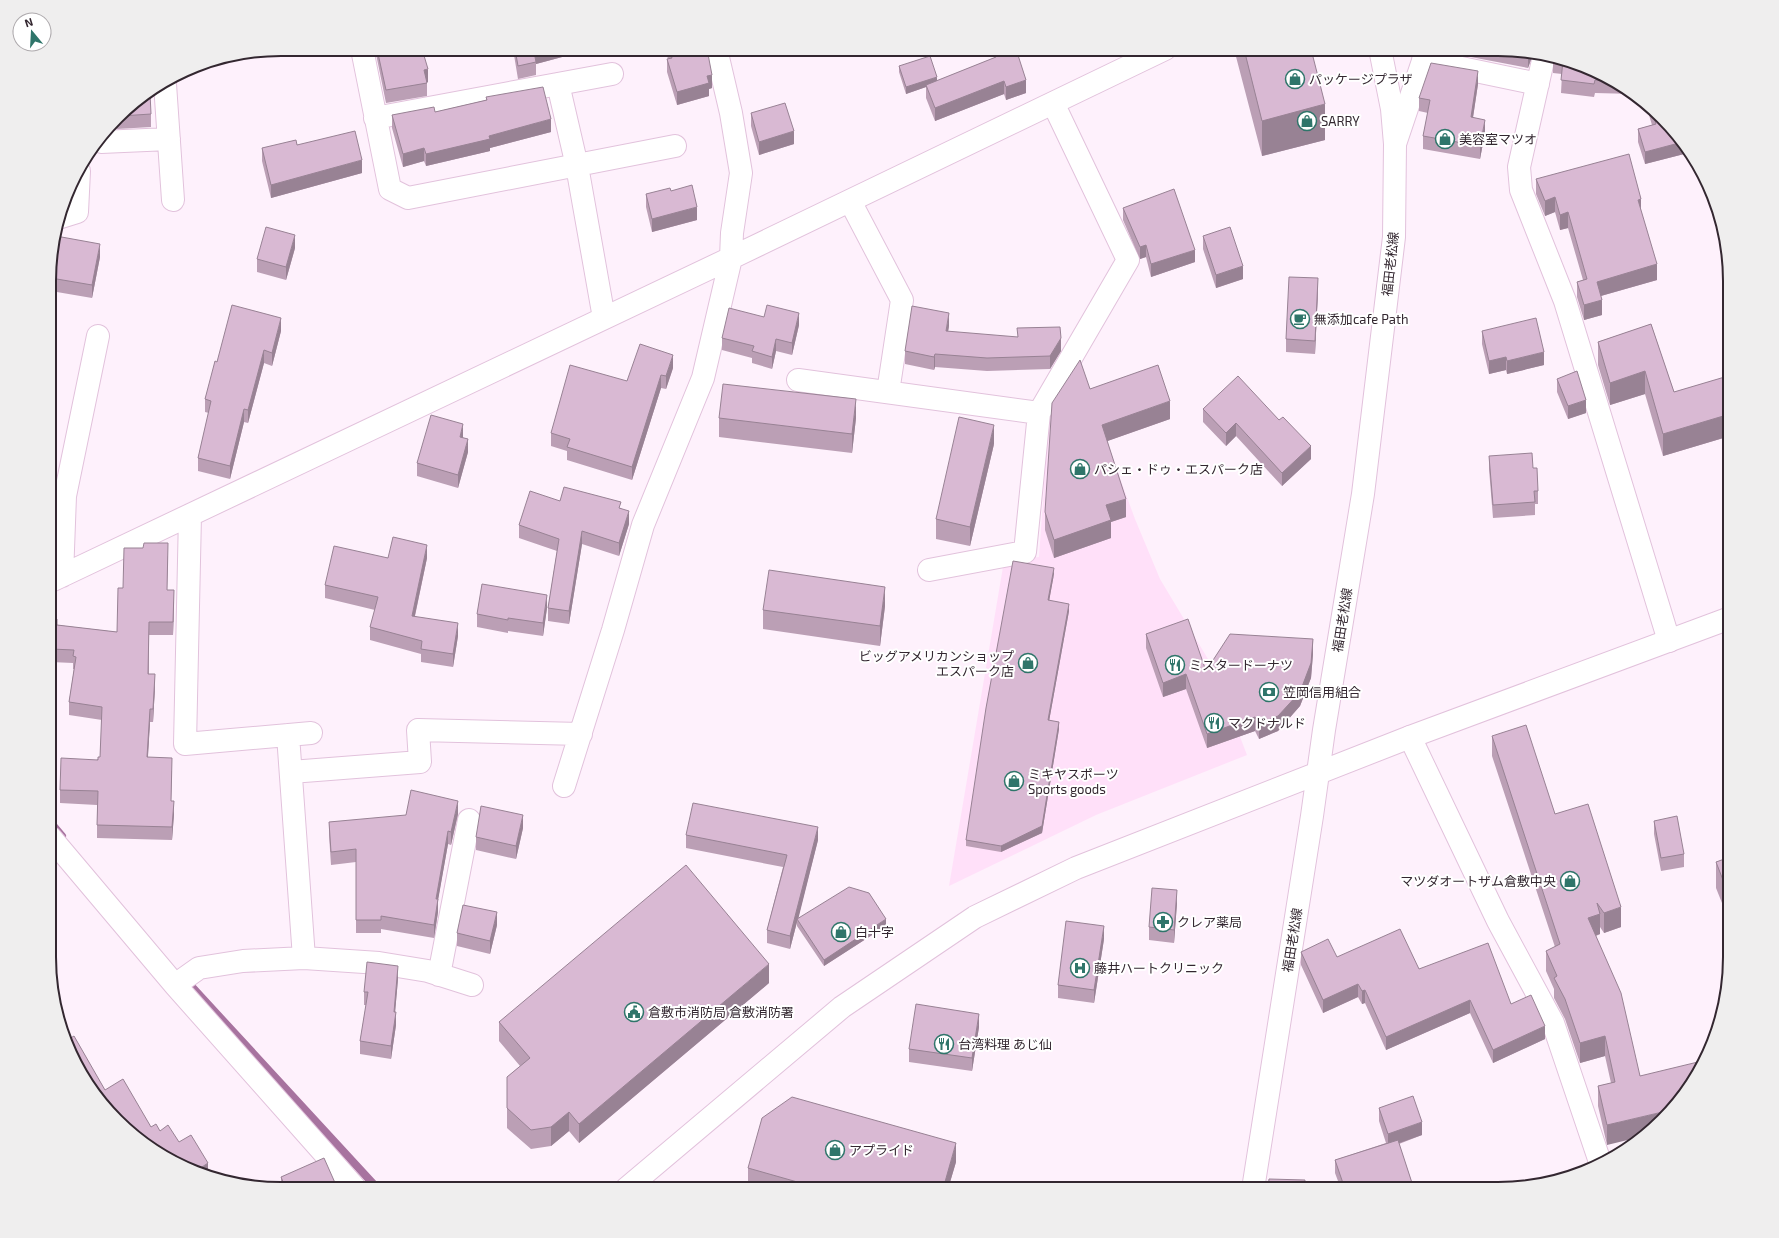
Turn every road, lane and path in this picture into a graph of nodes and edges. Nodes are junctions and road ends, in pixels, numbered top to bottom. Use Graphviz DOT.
graph roads {
  1 [pos="363,56"];
  2 [pos="718,56"];
  3 [pos="1150,56"];
  4 [pos="1381,56"];
  5 [pos="1425,56"];
  6 [pos="1429,56"];
  7 [pos="1543,60"];
  8 [pos="612,74"];
  9 [pos="558,84"];
  10 [pos="1538,84"];
  11 [pos="165,88"];
  12 [pos="1053,103"];
  13 [pos="375,118"];
  14 [pos="169,139"];
  15 [pos="105,142"];
  16 [pos="1395,144"];
  17 [pos="675,146"];
  18 [pos="577,166"];
  19 [pos="78,183"];
  20 [pos="173,200"];
  21 [pos="850,201"];
  22 [pos="66,215"];
  23 [pos="731,258"];
  24 [pos="604,318"];
  25 [pos="98,336"];
  26 [pos="798,380"];
  27 [pos="888,392"];
  28 [pos="1039,413"];
  29 [pos="58,494"];
  30 [pos="190,515"];
  31 [pos="929,570"];
  32 [pos="57,579"];
  33 [pos="1723,621"];
  34 [pos="1669,641"];
  35 [pos="311,733"];
  36 [pos="580,734"];
  37 [pos="288,735"];
  38 [pos="1410,736"];
  39 [pos="291,772"];
  40 [pos="1317,772"];
  41 [pos="564,786"];
  42 [pos="469,820"];
  43 [pos="56,844"];
  44 [pos="304,958"];
  45 [pos="439,974"];
  46 [pos="472,985"];
  47 [pos="175,986"];
  48 [pos="1599,1158"];
  49 [pos="351,1182"];
  50 [pos="634,1182"];
  51 [pos="1254,1182"];
  1 -- 13 [label="street"];
  2 -- 23 [label="street"];
  3 -- 12 [label="street"];
  4 -- 16 [label="street, 福田老松線"];
  5 -- 16 [label="street"];
  6 -- 10 [label="street"];
  7 -- 10 [label="street"];
  8 -- 9 [label="street"];
  9 -- 13 [label="street"];
  9 -- 18 [label="street"];
  10 -- 34 [label="street"];
  11 -- 14 [label="street"];
  12 -- 21 [label="street"];
  12 -- 28 [label="street"];
  13 -- 18 [label="street"];
  14 -- 15 [label="street"];
  14 -- 20 [label="street"];
  16 -- 40 [label="street, 福田老松線"];
  17 -- 18 [label="street"];
  18 -- 24 [label="street"];
  19 -- 22 [label="street"];
  21 -- 23 [label="street"];
  21 -- 27 [label="street"];
  23 -- 24 [label="street"];
  23 -- 36 [label="street"];
  24 -- 30 [label="street"];
  25 -- 29 [label="street"];
  26 -- 27 [label="street"];
  27 -- 28 [label="street"];
  28 -- 31 [label="street"];
  29 -- 32 [label="street"];
  30 -- 32 [label="street"];
  30 -- 37 [label="street"];
  33 -- 34 [label="street"];
  34 -- 38 [label="street"];
  35 -- 37 [label="street"];
  36 -- 39 [label="street"];
  36 -- 41 [label="street"];
  37 -- 39 [label="street"];
  38 -- 40 [label="street"];
  38 -- 48 [label="street"];
  39 -- 44 [label="street"];
  40 -- 50 [label="street"];
  40 -- 51 [label="street, 福田老松線"];
  42 -- 45 [label="street"];
  43 -- 47 [label="street"];
  44 -- 45 [label="street"];
  44 -- 47 [label="street"];
  45 -- 46 [label="street"];
  47 -- 49 [label="street"];
}
